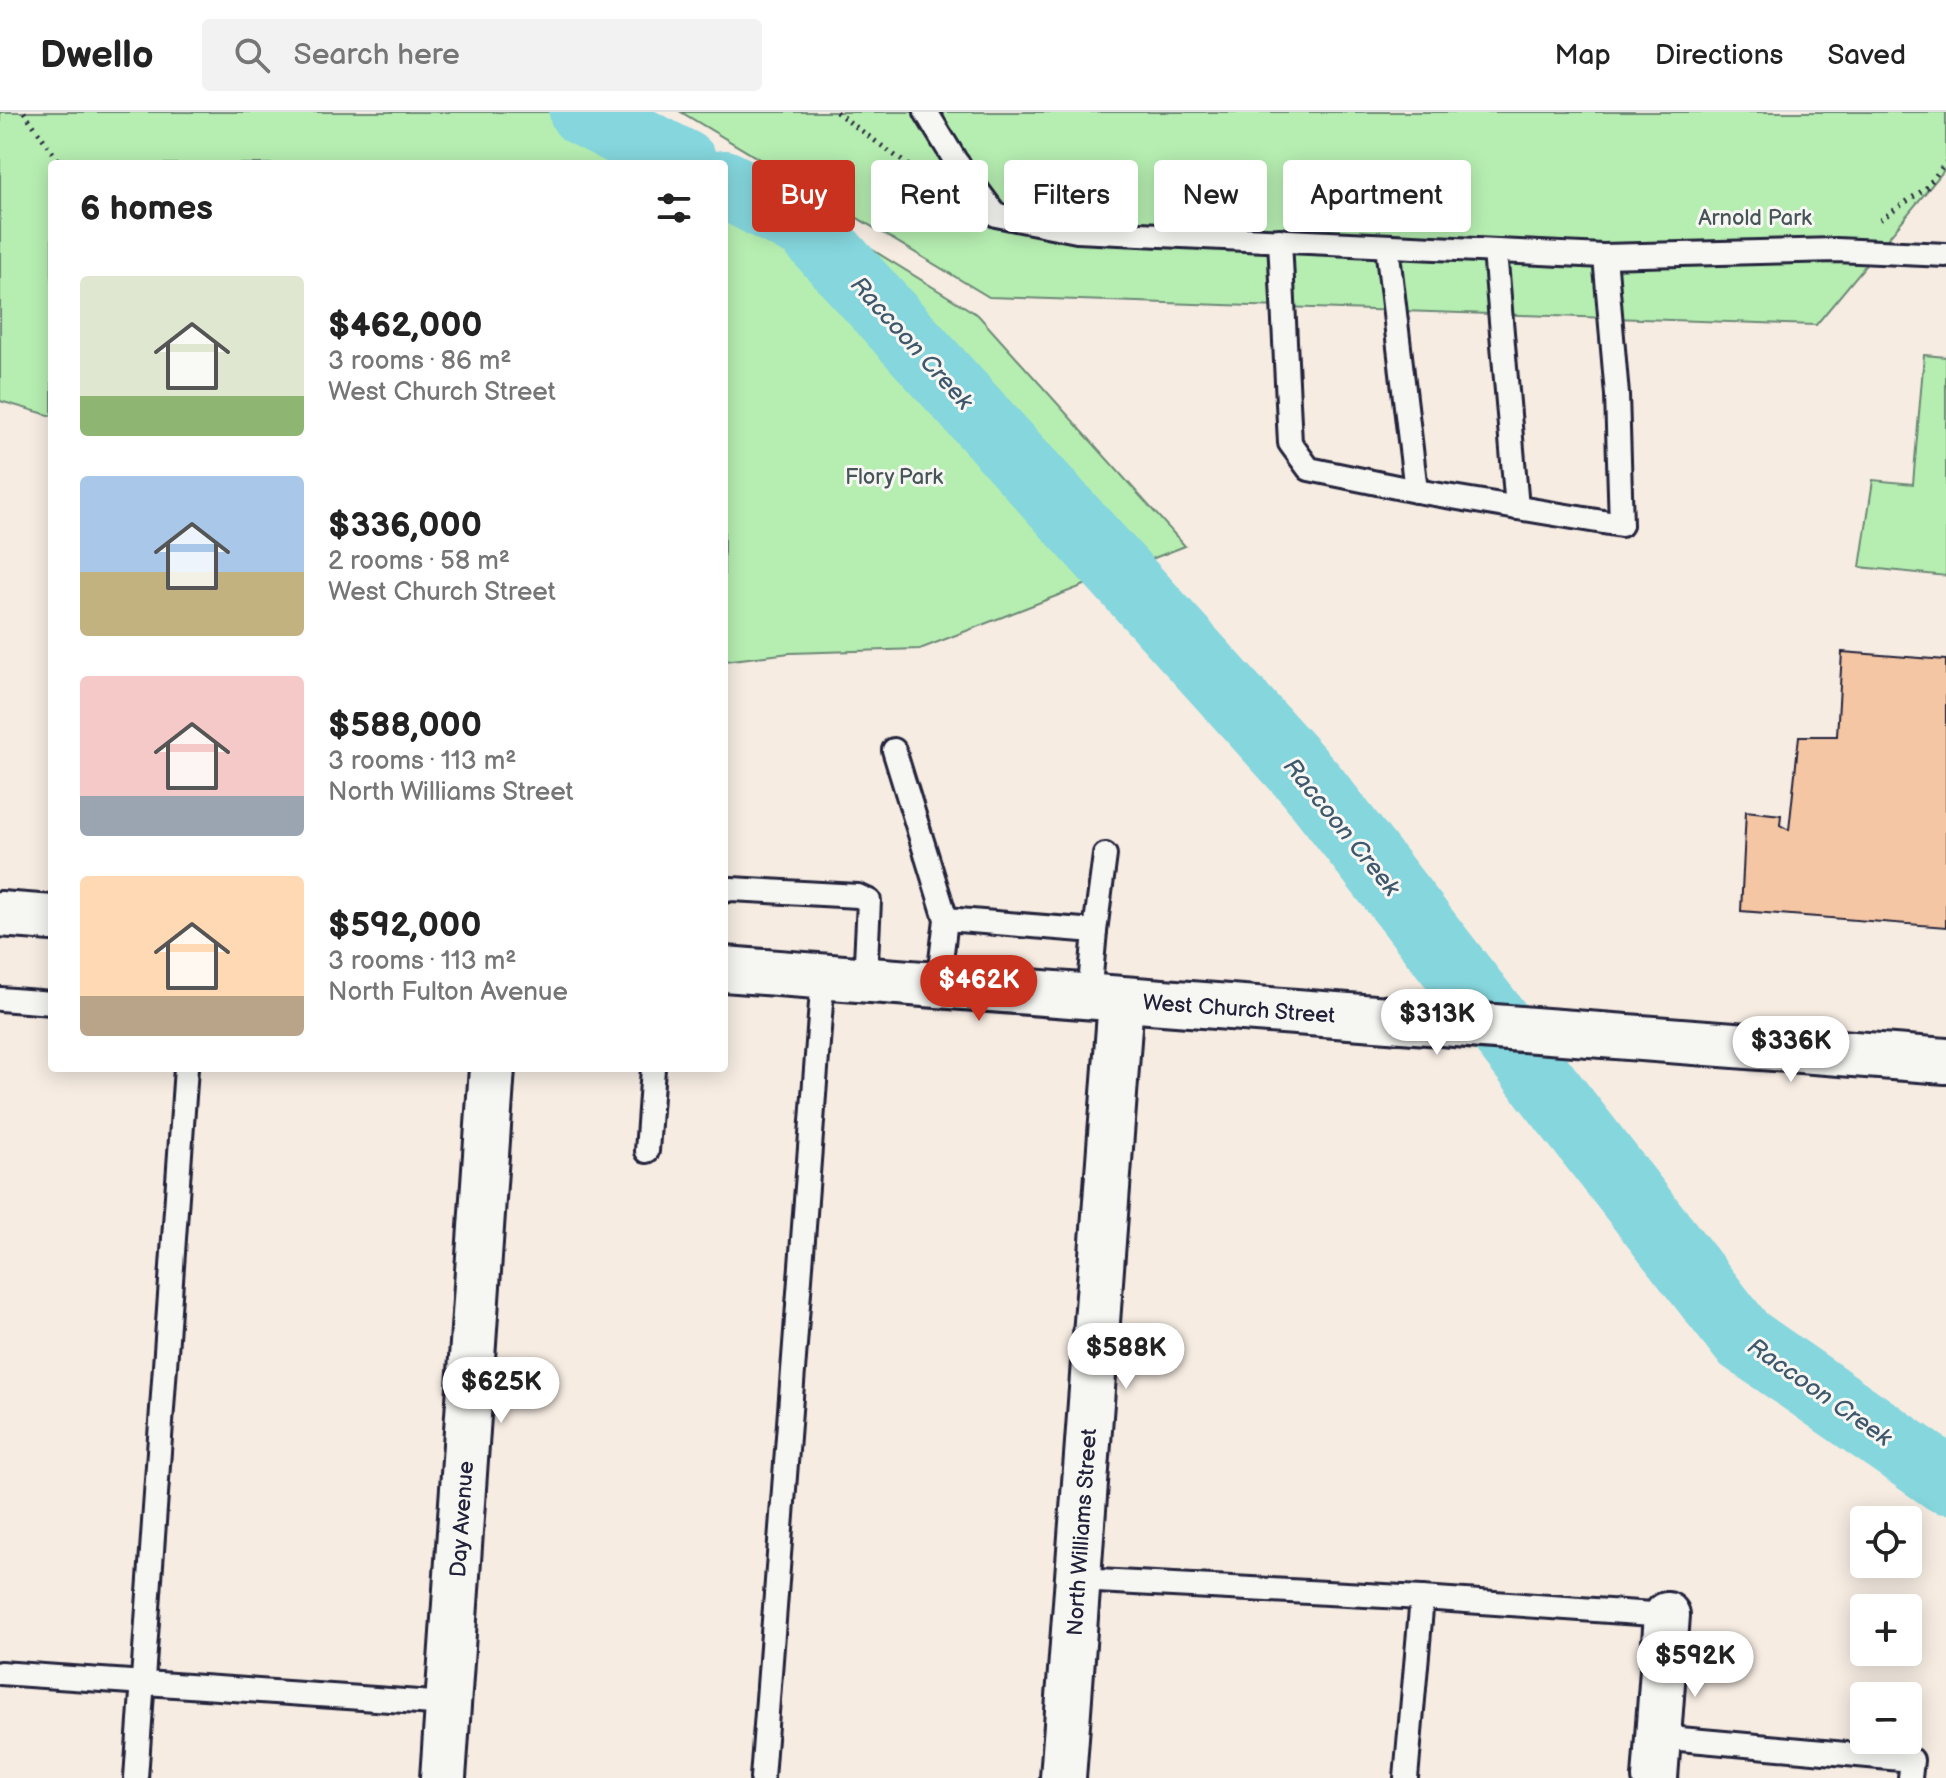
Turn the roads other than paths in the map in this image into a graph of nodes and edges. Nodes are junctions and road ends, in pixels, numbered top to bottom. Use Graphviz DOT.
graph roads {
  1 [pos="926,112"];
  2 [pos="1280,240"];
  3 [pos="1387,246"];
  4 [pos="1495,251"];
  5 [pos="1946,255"];
  6 [pos="1605,256"];
  7 [pos="1416,491"];
  8 [pos="1517,508"];
  9 [pos="894,750"];
  10 [pos="1105,855"];
  11 [pos="728,890"];
  12 [pos="0,914"];
  13 [pos="48,918"];
  14 [pos="946,919"];
  15 [pos="1095,931"];
  16 [pos="728,969"];
  17 [pos="823,977"];
  18 [pos="865,981"];
  19 [pos="938,986"];
  20 [pos="1105,998"];
  21 [pos="0,999"];
  22 [pos="48,1003"];
  23 [pos="1946,1061"];
  24 [pos="186,1072"];
  25 [pos="492,1072"];
  26 [pos="653,1072"];
  27 [pos="647,1151"];
  28 [pos="1078,1580"];
  29 [pos="1422,1598"];
  30 [pos="1667,1615"];
  31 [pos="0,1673"];
  32 [pos="143,1683"];
  33 [pos="448,1704"];
  34 [pos="1656,1758"];
  35 [pos="136,1778"];
  36 [pos="443,1778"];
  37 [pos="762,1778"];
  38 [pos="1063,1778"];
  39 [pos="1406,1778"];
  40 [pos="1910,1778"];
  1 -- 2 [label="lane"];
  2 -- 3 [label="lane"];
  2 -- 7 [label="lane"];
  3 -- 4 [label="lane"];
  3 -- 7 [label="lane"];
  4 -- 6 [label="lane"];
  4 -- 8 [label="lane"];
  5 -- 6 [label="lane"];
  6 -- 8 [label="lane"];
  7 -- 8 [label="lane"];
  9 -- 14 [label="lane"];
  10 -- 15 [label="lane"];
  11 -- 18 [label="lane"];
  12 -- 13 [label="street"];
  14 -- 15 [label="lane"];
  14 -- 19 [label="lane"];
  15 -- 20 [label="lane"];
  16 -- 17 [label="street, West Church Street"];
  17 -- 18 [label="street, West Church Street"];
  17 -- 37 [label="lane"];
  18 -- 19 [label="street, West Church Street"];
  19 -- 20 [label="street, West Church Street"];
  20 -- 23 [label="street, West Church Street"];
  20 -- 28 [label="street, North Williams Street"];
  21 -- 22 [label="lane"];
  24 -- 32 [label="lane"];
  25 -- 33 [label="street, Day Avenue"];
  26 -- 27 [label="lane"];
  28 -- 29 [label="lane"];
  28 -- 38 [label="street, North Williams Street"];
  29 -- 30 [label="lane"];
  29 -- 39 [label="lane"];
  30 -- 34 [label="street"];
  31 -- 32 [label="lane"];
  32 -- 33 [label="lane"];
  32 -- 35 [label="lane"];
  33 -- 36 [label="street, Day Avenue"];
  34 -- 40 [label="lane"];
}
